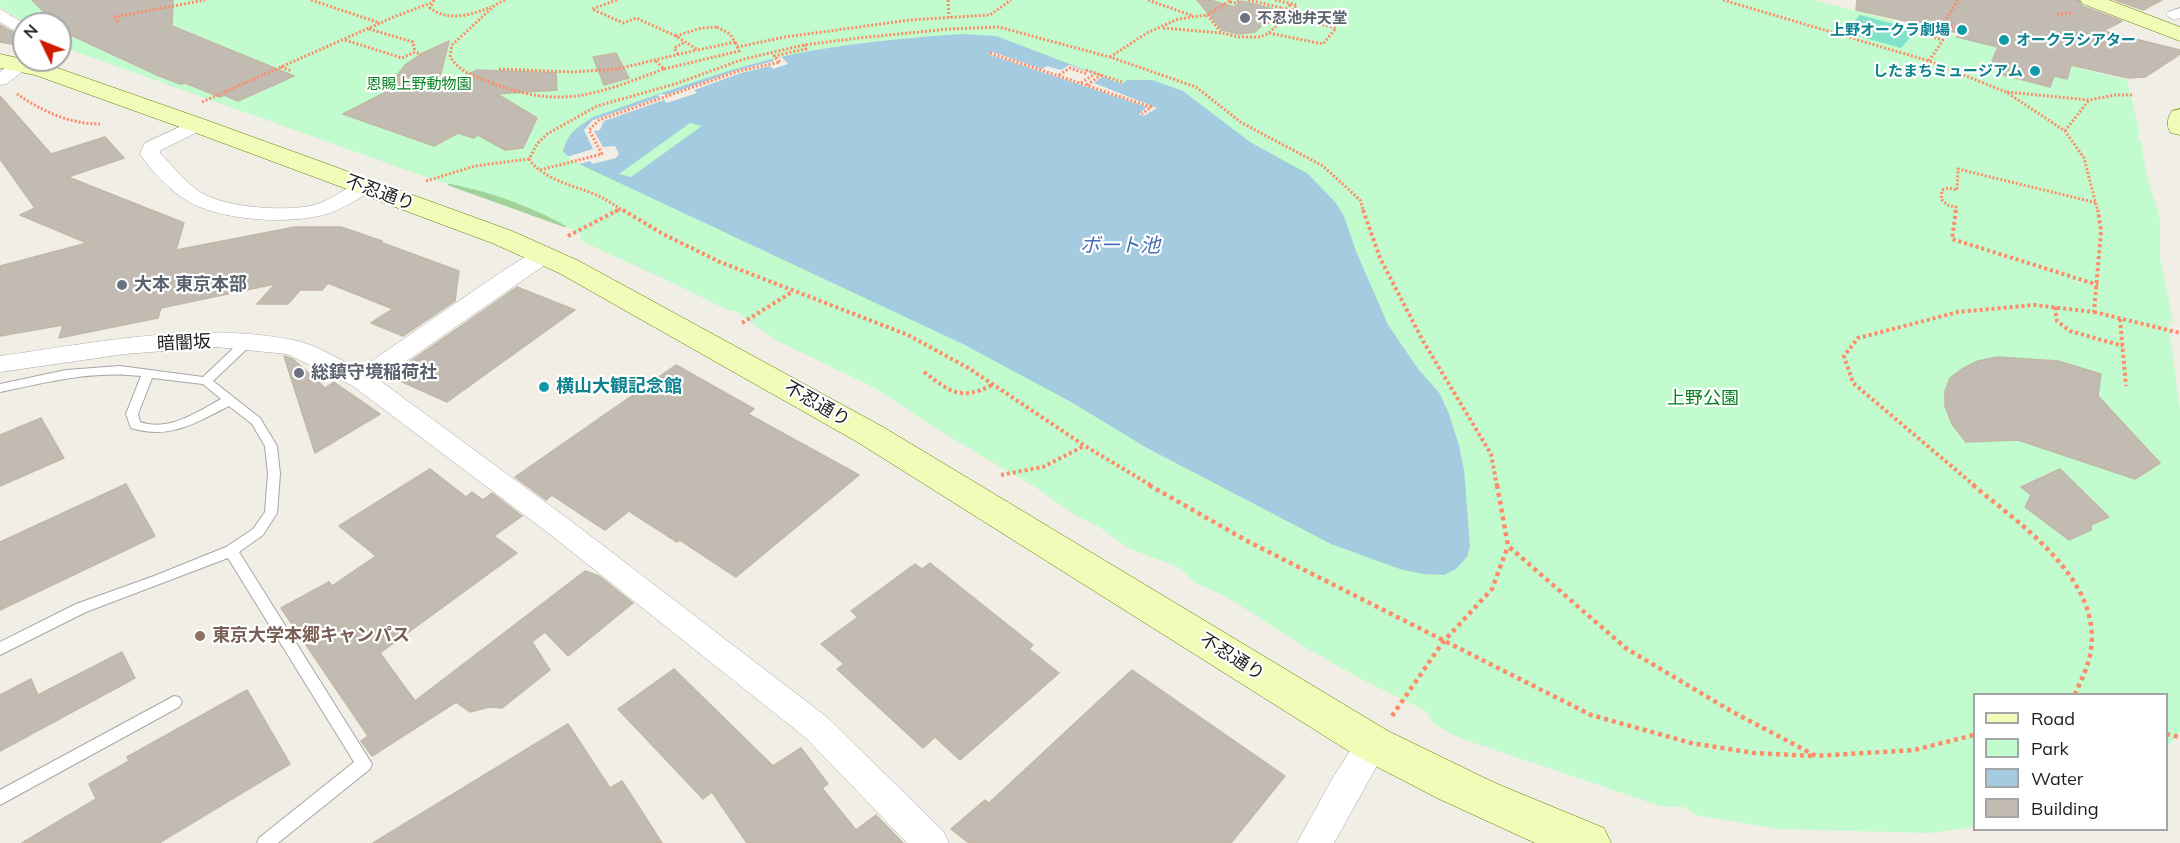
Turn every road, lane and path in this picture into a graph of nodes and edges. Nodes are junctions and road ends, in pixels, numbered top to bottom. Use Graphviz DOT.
graph roads {
  1 [pos="205,0"];
  2 [pos="311,0"];
  3 [pos="503,0"];
  4 [pos="617,0"];
  5 [pos="948,0"];
  6 [pos="1011,0"];
  7 [pos="1148,0"];
  8 [pos="1240,0"];
  9 [pos="1248,0"];
  10 [pos="1267,0"];
  11 [pos="1275,0"];
  12 [pos="1723,0"];
  13 [pos="1958,0"];
  14 [pos="2090,0"];
  15 [pos="2132,0"];
  16 [pos="432,1"];
  17 [pos="1230,1"];
  18 [pos="1292,4"];
  19 [pos="495,5"];
  20 [pos="1262,5"];
  21 [pos="1207,15"];
  22 [pos="1286,16"];
  23 [pos="949,17"];
  24 [pos="1195,17"];
  25 [pos="2178,20"];
  26 [pos="118,22"];
  27 [pos="1944,22"];
  28 [pos="381,23"];
  29 [pos="1160,27"];
  30 [pos="369,29"];
  31 [pos="1222,33"];
  32 [pos="1269,33"];
  33 [pos="676,36"];
  34 [pos="345,40"];
  35 [pos="1944,40"];
  36 [pos="685,41"];
  37 [pos="735,42"];
  38 [pos="804,45"];
  39 [pos="736,47"];
  40 [pos="698,50"];
  41 [pos="415,52"];
  42 [pos="990,53"];
  43 [pos="421,54"];
  44 [pos="678,54"];
  45 [pos="1112,58"];
  46 [pos="656,61"];
  47 [pos="1121,61"];
  48 [pos="1929,61"];
  49 [pos="1106,63"];
  50 [pos="1115,65"];
  51 [pos="281,67"];
  52 [pos="499,69"];
  53 [pos="664,69"];
  54 [pos="292,71"];
  55 [pos="13,72"];
  56 [pos="1095,72"];
  57 [pos="1058,75"];
  58 [pos="245,77"];
  59 [pos="251,80"];
  60 [pos="1075,81"];
  61 [pos="1122,82"];
  62 [pos="1081,83"];
  63 [pos="1086,85"];
  64 [pos="656,90"];
  65 [pos="2006,92"];
  66 [pos="2133,96"];
  67 [pos="665,97"];
  68 [pos="2089,99"];
  69 [pos="199,114"];
  70 [pos="1142,114"];
  71 [pos="2180,116"];
  72 [pos="100,123"];
  73 [pos="2180,128"];
  74 [pos="2065,131"];
  75 [pos="529,159"];
  76 [pos="540,170"];
  77 [pos="426,181"];
  78 [pos="364,187"];
  79 [pos="2097,203"];
  80 [pos="620,209"];
  81 [pos="556,246"];
  82 [pos="2098,285"];
  83 [pos="793,292"];
  84 [pos="2055,307"];
  85 [pos="2094,312"];
  86 [pos="2120,319"];
  87 [pos="742,323"];
  88 [pos="2180,333"];
  89 [pos="246,343"];
  90 [pos="2122,346"];
  91 [pos="0,364"];
  92 [pos="924,372"];
  93 [pos="148,374"];
  94 [pos="362,380"];
  95 [pos="206,381"];
  96 [pos="992,385"];
  97 [pos="2126,386"];
  98 [pos="0,388"];
  99 [pos="230,400"];
  100 [pos="1085,446"];
  101 [pos="1001,475"];
  102 [pos="1508,546"];
  103 [pos="231,550"];
  104 [pos="1443,642"];
  105 [pos="0,649"];
  106 [pos="2075,693"];
  107 [pos="174,702"];
  108 [pos="1973,735"];
  109 [pos="1373,744"];
  110 [pos="1816,756"];
  111 [pos="0,798"];
  112 [pos="919,839"];
  113 [pos="265,843"];
  114 [pos="1315,843"];
  115 [pos="1588,843"];
  1 -- 26 [label="path"];
  2 -- 28 [label="path"];
  3 -- 19 [label="path"];
  4 -- 33 [label="path"];
  5 -- 23 [label="path"];
  6 -- 23 [label="path"];
  7 -- 24 [label="path"];
  8 -- 17 [label="path"];
  9 -- 20 [label="path"];
  10 -- 20 [label="path"];
  11 -- 18 [label="path"];
  12 -- 48 [label="path"];
  13 -- 27 [label="path"];
  14 -- 25 [label="main road"];
  15 -- 25 [label="main road"];
  16 -- 19 [label="path"];
  16 -- 28 [label="path"];
  17 -- 21 [label="path"];
  18 -- 20 [label="path"];
  18 -- 22 [label="path"];
  19 -- 53 [label="path"];
  21 -- 24 [label="path"];
  21 -- 31 [label="path"];
  22 -- 32 [label="path"];
  22 -- 32 [label="path"];
  23 -- 39 [label="path"];
  24 -- 29 [label="path"];
  27 -- 35 [label="path"];
  27 -- 35 [label="path"];
  28 -- 30 [label="path"];
  29 -- 31 [label="path"];
  29 -- 45 [label="path"];
  30 -- 34 [label="path"];
  30 -- 41 [label="path"];
  31 -- 32 [label="path"];
  33 -- 36 [label="path"];
  33 -- 37 [label="path"];
  34 -- 41 [label="path"];
  34 -- 51 [label="path"];
  35 -- 48 [label="path"];
  36 -- 40 [label="path"];
  36 -- 44 [label="path"];
  37 -- 39 [label="path"];
  37 -- 40 [label="path"];
  38 -- 45 [label="path"];
  38 -- 64 [label="path"];
  38 -- 67 [label="path"];
  39 -- 53 [label="path"];
  40 -- 44 [label="path"];
  41 -- 43 [label="path"];
  42 -- 57 [label="path"];
  44 -- 46 [label="path"];
  45 -- 47 [label="path"];
  45 -- 49 [label="path"];
  46 -- 52 [label="path"];
  46 -- 53 [label="path"];
  47 -- 50 [label="path"];
  47 -- 102 [label="path"];
  48 -- 65 [label="path"];
  51 -- 54 [label="path"];
  51 -- 59 [label="path"];
  55 -- 69 [label="main road, 不忍通り"];
  55 -- 72 [label="path"];
  56 -- 57 [label="path"];
  56 -- 60 [label="path"];
  56 -- 61 [label="path"];
  56 -- 62 [label="path"];
  56 -- 63 [label="path"];
  57 -- 60 [label="path"];
  58 -- 59 [label="path"];
  59 -- 69 [label="path"];
  60 -- 62 [label="path"];
  62 -- 63 [label="path"];
  63 -- 70 [label="path"];
  64 -- 67 [label="path"];
  64 -- 75 [label="path"];
  65 -- 68 [label="path"];
  65 -- 74 [label="path"];
  66 -- 68 [label="path"];
  67 -- 76 [label="path"];
  68 -- 74 [label="path"];
  69 -- 78 [label="main road, 不忍通り"];
  69 -- 78 [label="street"];
  71 -- 73 [label="main road"];
  74 -- 79 [label="path"];
  75 -- 76 [label="path"];
  75 -- 77 [label="path"];
  76 -- 80 [label="path"];
  78 -- 81 [label="main road, 不忍通り"];
  79 -- 82 [label="path"];
  79 -- 82 [label="path"];
  80 -- 81 [label="path"];
  80 -- 83 [label="path"];
  81 -- 94 [label="street"];
  81 -- 109 [label="main road, 不忍通り"];
  82 -- 85 [label="path"];
  83 -- 87 [label="path"];
  83 -- 96 [label="path"];
  84 -- 85 [label="path"];
  84 -- 90 [label="path"];
  84 -- 106 [label="path"];
  85 -- 86 [label="path"];
  86 -- 88 [label="path"];
  86 -- 90 [label="path"];
  89 -- 91 [label="street, 暗闇坂"];
  89 -- 94 [label="street, 暗闇坂"];
  89 -- 95 [label="lane"];
  90 -- 97 [label="path"];
  92 -- 96 [label="path"];
  93 -- 95 [label="lane"];
  93 -- 98 [label="lane"];
  93 -- 99 [label="lane"];
  94 -- 112 [label="street, 暗闇坂"];
  95 -- 99 [label="lane"];
  96 -- 100 [label="path"];
  99 -- 103 [label="lane"];
  100 -- 101 [label="path"];
  100 -- 104 [label="path"];
  102 -- 104 [label="path"];
  102 -- 110 [label="path"];
  103 -- 105 [label="lane"];
  103 -- 113 [label="lane"];
  104 -- 109 [label="path"];
  104 -- 110 [label="path"];
  107 -- 111 [label="lane"];
  108 -- 110 [label="path"];
  109 -- 114 [label="street"];
  109 -- 115 [label="main road, 不忍通り"];
}
